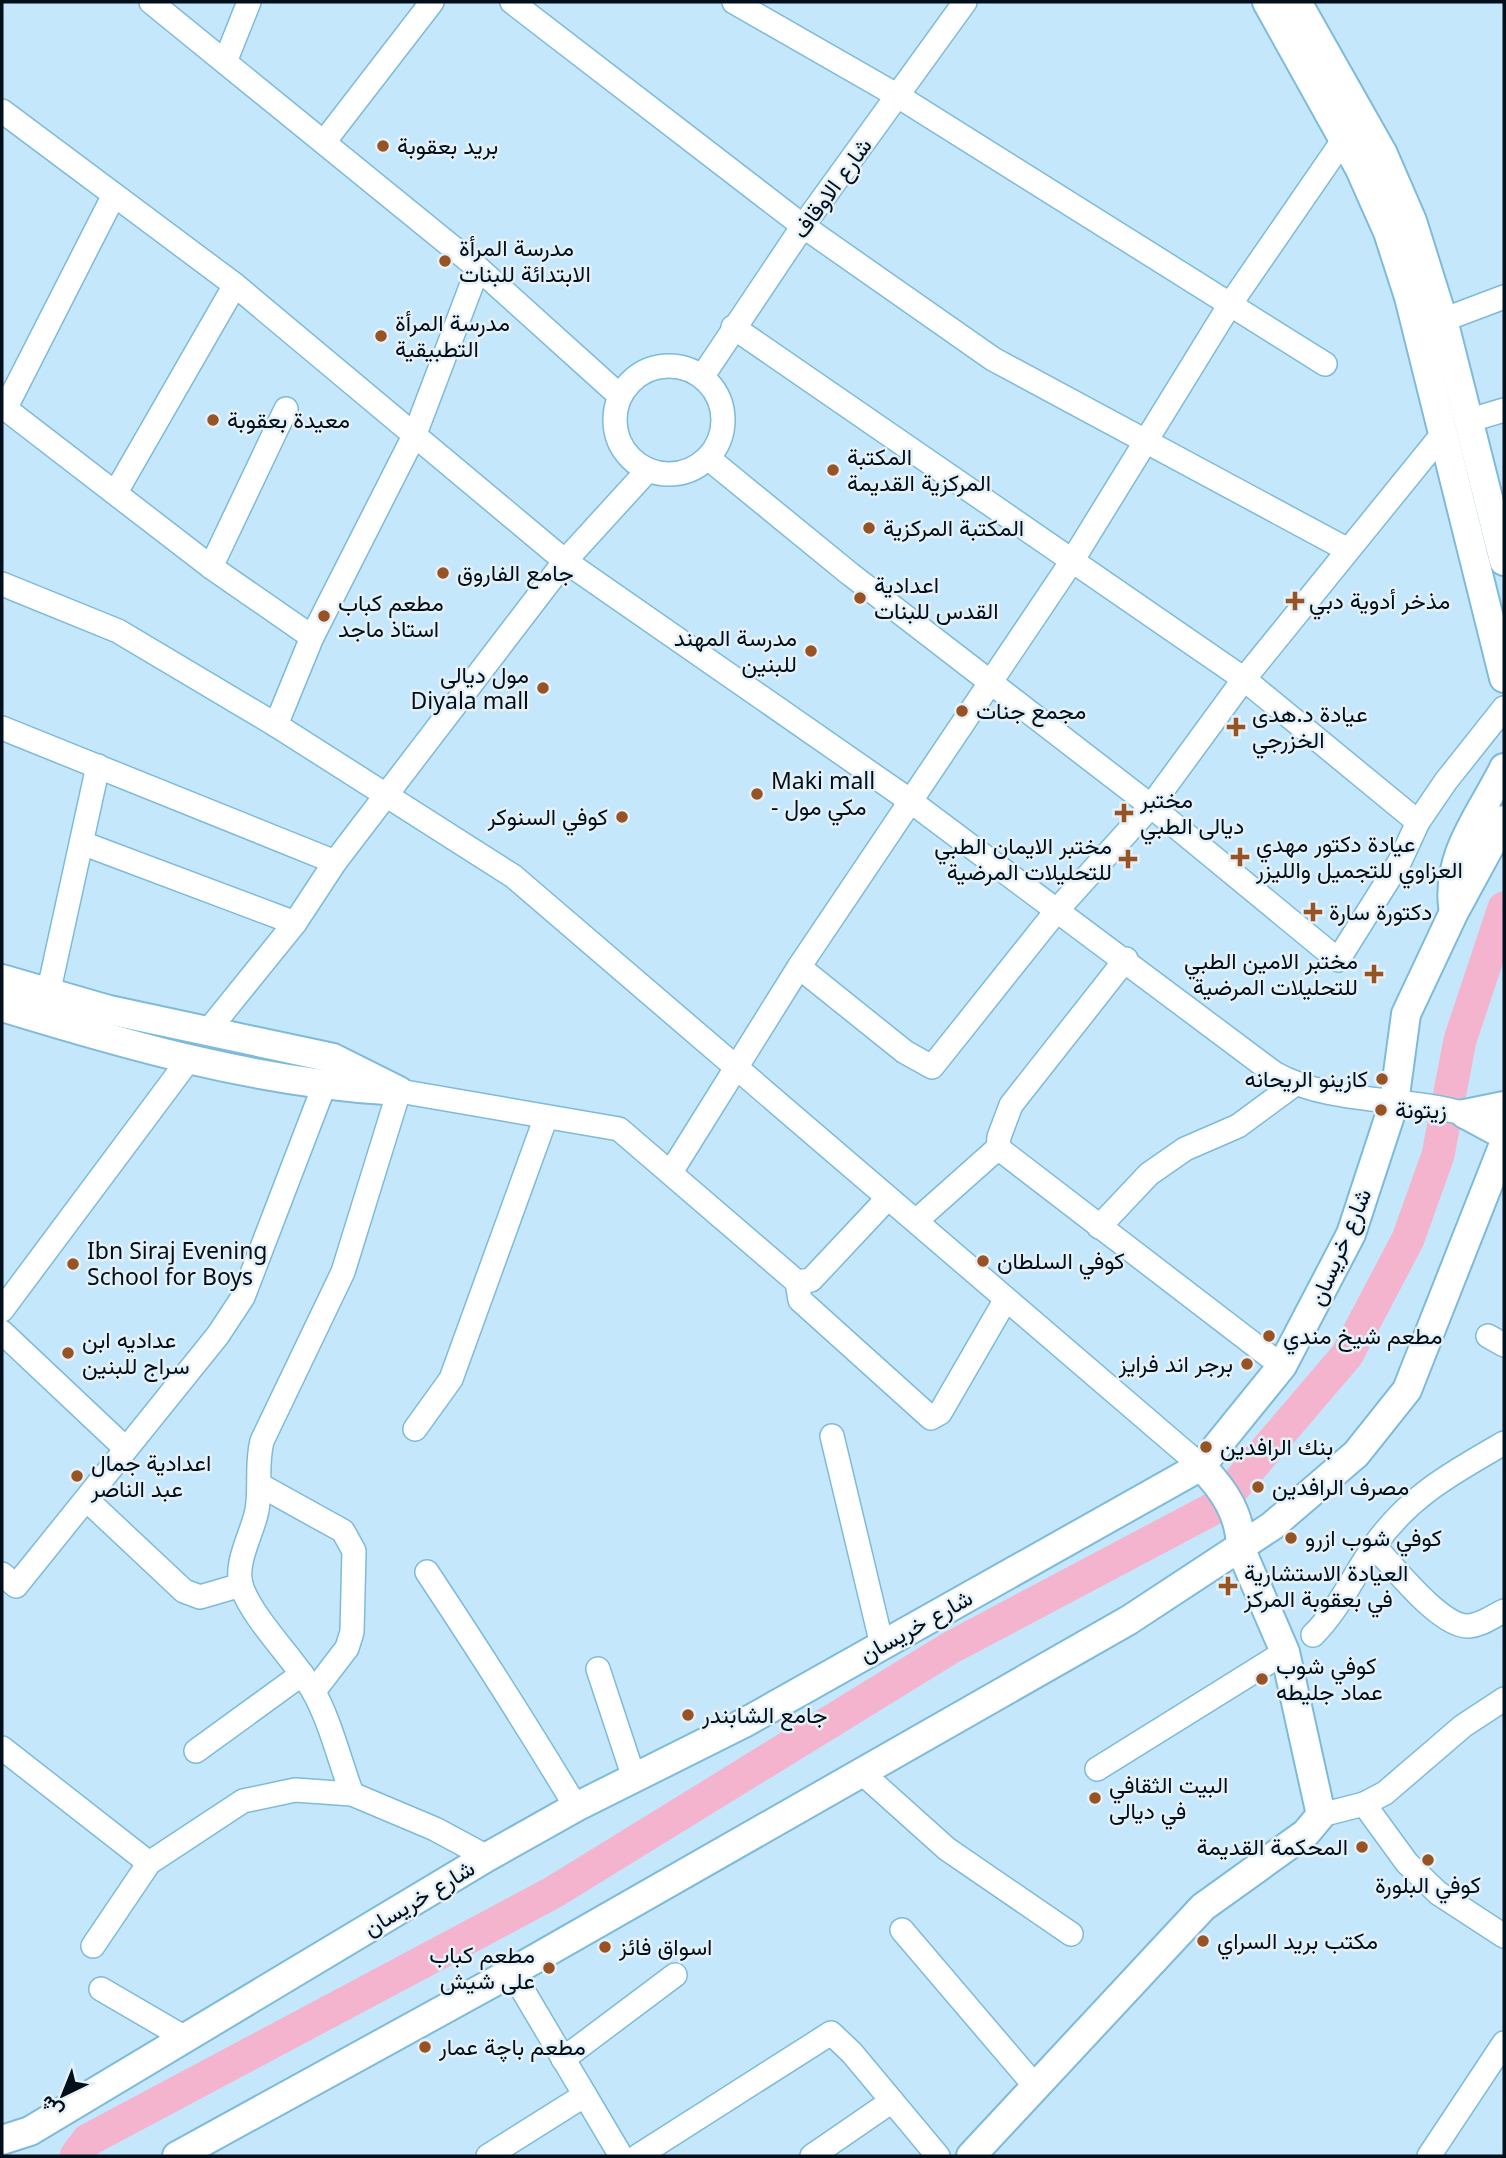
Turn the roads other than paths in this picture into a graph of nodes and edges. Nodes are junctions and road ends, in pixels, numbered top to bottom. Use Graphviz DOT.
graph roads {
  1 [pos="151,2"];
  2 [pos="249,2"];
  3 [pos="432,2"];
  4 [pos="512,2"];
  5 [pos="734,2"];
  6 [pos="965,2"];
  7 [pos="1267,2"];
  8 [pos="1297,2"];
  9 [pos="772,11"];
  10 [pos="225,62"];
  11 [pos="898,96"];
  12 [pos="2,111"];
  13 [pos="1344,139"];
  14 [pos="324,142"];
  15 [pos="114,195"];
  16 [pos="803,226"];
  17 [pos="478,268"];
  18 [pos="235,285"];
  19 [pos="1504,297"];
  20 [pos="1229,306"];
  21 [pos="1443,320"];
  22 [pos="733,327"];
  23 [pos="1325,364"];
  24 [pos="702,377"];
  25 [pos="620,396"];
  26 [pos="3,408"];
  27 [pos="286,409"];
  28 [pos="1504,410"];
  29 [pos="1467,421"];
  30 [pos="415,434"];
  31 [pos="1441,436"];
  32 [pos="1145,441"];
  33 [pos="708,458"];
  34 [pos="648,470"];
  35 [pos="116,492"];
  36 [pos="1499,520"];
  37 [pos="1346,550"];
  38 [pos="565,561"];
  39 [pos="1072,561"];
  40 [pos="1504,561"];
  41 [pos="211,567"];
  42 [pos="2,584"];
  43 [pos="312,637"];
  44 [pos="1504,678"];
  45 [pos="1244,679"];
  46 [pos="992,683"];
  47 [pos="1504,708"];
  48 [pos="276,726"];
  49 [pos="2,729"];
  50 [pos="98,766"];
  51 [pos="1504,768"];
  52 [pos="386,795"];
  53 [pos="909,800"];
  54 [pos="1151,806"];
  55 [pos="1504,820"];
  56 [pos="1418,822"];
  57 [pos="82,843"];
  58 [pos="335,862"];
  59 [pos="1058,909"];
  60 [pos="1454,912"];
  61 [pos="296,923"];
  62 [pos="1125,959"];
  63 [pos="799,967"];
  64 [pos="2,979"];
  65 [pos="48,994"];
  66 [pos="2,1007"];
  67 [pos="207,1032"];
  68 [pos="190,1058"];
  69 [pos="737,1067"];
  70 [pos="1295,1084"];
  71 [pos="324,1087"];
  72 [pos="399,1091"];
  73 [pos="1394,1103"];
  74 [pos="1504,1106"];
  75 [pos="1465,1114"];
  76 [pos="546,1117"];
  77 [pos="1504,1135"];
  78 [pos="1504,1144"];
  79 [pos="998,1148"];
  80 [pos="671,1172"];
  81 [pos="887,1199"];
  82 [pos="916,1221"];
  83 [pos="1099,1227"];
  84 [pos="797,1282"];
  85 [pos="1006,1299"];
  86 [pos="2,1310"];
  87 [pos="2,1332"];
  88 [pos="1282,1366"];
  89 [pos="415,1429"];
  90 [pos="832,1436"];
  91 [pos="1504,1443"];
  92 [pos="125,1448"];
  93 [pos="1210,1475"];
  94 [pos="260,1485"];
  95 [pos="87,1500"];
  96 [pos="1374,1546"];
  97 [pos="1241,1550"];
  98 [pos="426,1572"];
  99 [pos="2,1574"];
  100 [pos="241,1585"];
  101 [pos="1504,1611"];
  102 [pos="1313,1635"];
  103 [pos="882,1645"];
  104 [pos="1285,1652"];
  105 [pos="598,1669"];
  106 [pos="308,1683"];
  107 [pos="1504,1699"];
  108 [pos="2,1749"];
  109 [pos="196,1751"];
  110 [pos="1097,1769"];
  111 [pos="860,1771"];
  112 [pos="634,1778"];
  113 [pos="352,1794"];
  114 [pos="1364,1804"];
  115 [pos="576,1807"];
  116 [pos="1321,1815"];
  117 [pos="486,1857"];
  118 [pos="149,1863"];
  119 [pos="902,1930"];
  120 [pos="1071,1934"];
  121 [pos="1504,1936"];
  122 [pos="93,1946"];
  123 [pos="512,1972"];
  124 [pos="675,1975"];
  125 [pos="101,1989"];
  126 [pos="185,2038"];
  127 [pos="1504,2043"];
  128 [pos="563,2059"];
  129 [pos="1035,2086"];
  130 [pos="585,2095"];
  131 [pos="892,2101"];
  132 [pos="30,2131"];
  133 [pos="2,2140"];
  134 [pos="193,2152"];
  135 [pos="11,2156"];
  136 [pos="488,2156"];
  137 [pos="621,2156"];
  138 [pos="638,2156"];
  139 [pos="812,2156"];
  140 [pos="938,2156"];
  141 [pos="971,2156"];
  142 [pos="1429,2156"];
  1 -- 10 [label="street"];
  2 -- 10 [label="street"];
  3 -- 14 [label="street"];
  4 -- 16 [label="street"];
  5 -- 9 [label="street"];
  6 -- 11 [label="street, شارع الاوقاف"];
  7 -- 13 [label="street"];
  8 -- 21 [label="street"];
  9 -- 11 [label="street"];
  10 -- 14 [label="street"];
  11 -- 16 [label="street, شارع الاوقاف"];
  11 -- 20 [label="street"];
  12 -- 15 [label="street"];
  13 -- 20 [label="street"];
  13 -- 31 [label="street"];
  14 -- 17 [label="street"];
  15 -- 18 [label="street"];
  15 -- 26 [label="street"];
  16 -- 22 [label="street, شارع الاوقاف"];
  16 -- 32 [label="street"];
  17 -- 25 [label="street"];
  17 -- 30 [label="street"];
  18 -- 30 [label="street"];
  18 -- 35 [label="street"];
  19 -- 21 [label="street"];
  20 -- 23 [label="street"];
  20 -- 32 [label="street"];
  21 -- 29 [label="street"];
  22 -- 24 [label="street, شارع الاوقاف"];
  22 -- 39 [label="street"];
  24 -- 25 [label="street"];
  24 -- 33 [label="street"];
  25 -- 34 [label="street"];
  26 -- 35 [label="street"];
  27 -- 41 [label="street"];
  28 -- 29 [label="street"];
  29 -- 36 [label="street"];
  30 -- 38 [label="street"];
  30 -- 43 [label="street"];
  31 -- 37 [label="street"];
  31 -- 44 [label="street"];
  32 -- 37 [label="street"];
  32 -- 39 [label="street"];
  33 -- 34 [label="street"];
  33 -- 46 [label="street"];
  34 -- 38 [label="street"];
  35 -- 41 [label="street"];
  36 -- 40 [label="street"];
  37 -- 45 [label="street"];
  38 -- 52 [label="street"];
  38 -- 53 [label="street"];
  39 -- 45 [label="street"];
  39 -- 46 [label="street"];
  41 -- 43 [label="street"];
  42 -- 48 [label="street"];
  43 -- 48 [label="street"];
  45 -- 54 [label="street"];
  45 -- 56 [label="street"];
  46 -- 53 [label="street"];
  46 -- 54 [label="street"];
  47 -- 56 [label="street"];
  48 -- 52 [label="street"];
  49 -- 50 [label="street"];
  50 -- 57 [label="street"];
  50 -- 58 [label="street"];
  51 -- 60 [label="street"];
  52 -- 58 [label="street"];
  52 -- 69 [label="street"];
  53 -- 59 [label="street"];
  53 -- 63 [label="street"];
  54 -- 56 [label="street"];
  54 -- 59 [label="street"];
  55 -- 60 [label="street, شارع خريسان"];
  57 -- 61 [label="street"];
  57 -- 65 [label="street"];
  58 -- 61 [label="street"];
  59 -- 62 [label="street"];
  59 -- 63 [label="street"];
  60 -- 73 [label="street, شارع خريسان"];
  61 -- 67 [label="street"];
  62 -- 70 [label="street"];
  62 -- 79 [label="street"];
  63 -- 69 [label="street"];
  64 -- 65 [label="street"];
  65 -- 67 [label="street"];
  66 -- 68 [label="street"];
  67 -- 72 [label="street"];
  68 -- 71 [label="street"];
  68 -- 86 [label="street"];
  69 -- 80 [label="street"];
  69 -- 81 [label="street"];
  70 -- 73 [label="street"];
  70 -- 83 [label="street"];
  71 -- 72 [label="street"];
  71 -- 92 [label="street"];
  72 -- 76 [label="street"];
  72 -- 94 [label="street"];
  73 -- 75 [label="street"];
  73 -- 88 [label="street, شارع خريسان"];
  74 -- 75 [label="street"];
  75 -- 77 [label="street"];
  76 -- 80 [label="street"];
  76 -- 89 [label="street"];
  78 -- 97 [label="street"];
  79 -- 82 [label="street"];
  79 -- 83 [label="street"];
  80 -- 84 [label="street"];
  81 -- 82 [label="street"];
  81 -- 84 [label="street"];
  82 -- 85 [label="street"];
  83 -- 88 [label="street"];
  84 -- 85 [label="street"];
  85 -- 93 [label="street"];
  87 -- 92 [label="street"];
  88 -- 93 [label="street, شارع خريسان"];
  90 -- 103 [label="street"];
  91 -- 96 [label="street"];
  92 -- 95 [label="street"];
  93 -- 97 [label="street"];
  93 -- 103 [label="street, شارع خريسان"];
  94 -- 100 [label="street"];
  94 -- 106 [label="street"];
  95 -- 99 [label="street"];
  95 -- 100 [label="street"];
  96 -- 101 [label="street"];
  96 -- 102 [label="street"];
  97 -- 104 [label="street"];
  97 -- 111 [label="street"];
  98 -- 115 [label="street"];
  100 -- 106 [label="street"];
  103 -- 112 [label="street, شارع خريسان"];
  104 -- 110 [label="street"];
  104 -- 116 [label="street"];
  105 -- 112 [label="street"];
  106 -- 109 [label="street"];
  106 -- 113 [label="street"];
  107 -- 114 [label="street"];
  108 -- 118 [label="street"];
  111 -- 120 [label="street"];
  111 -- 123 [label="street"];
  112 -- 115 [label="street, شارع خريسان"];
  113 -- 117 [label="street"];
  113 -- 118 [label="street"];
  114 -- 116 [label="street"];
  114 -- 121 [label="street"];
  115 -- 117 [label="street, شارع خريسان"];
  116 -- 129 [label="street"];
  117 -- 126 [label="street, شارع خريسان"];
  118 -- 122 [label="street"];
  119 -- 129 [label="street"];
  123 -- 128 [label="street"];
  123 -- 134 [label="street"];
  124 -- 128 [label="street"];
  125 -- 126 [label="street"];
  126 -- 132 [label="street, شارع خريسان"];
  127 -- 142 [label="street"];
  128 -- 130 [label="street"];
  129 -- 141 [label="street"];
  130 -- 136 [label="street"];
  130 -- 137 [label="street"];
  131 -- 138 [label="street"];
  131 -- 139 [label="street"];
  131 -- 140 [label="street"];
  132 -- 133 [label="street, شارع خريسان"];
  132 -- 135 [label="street"];
}
